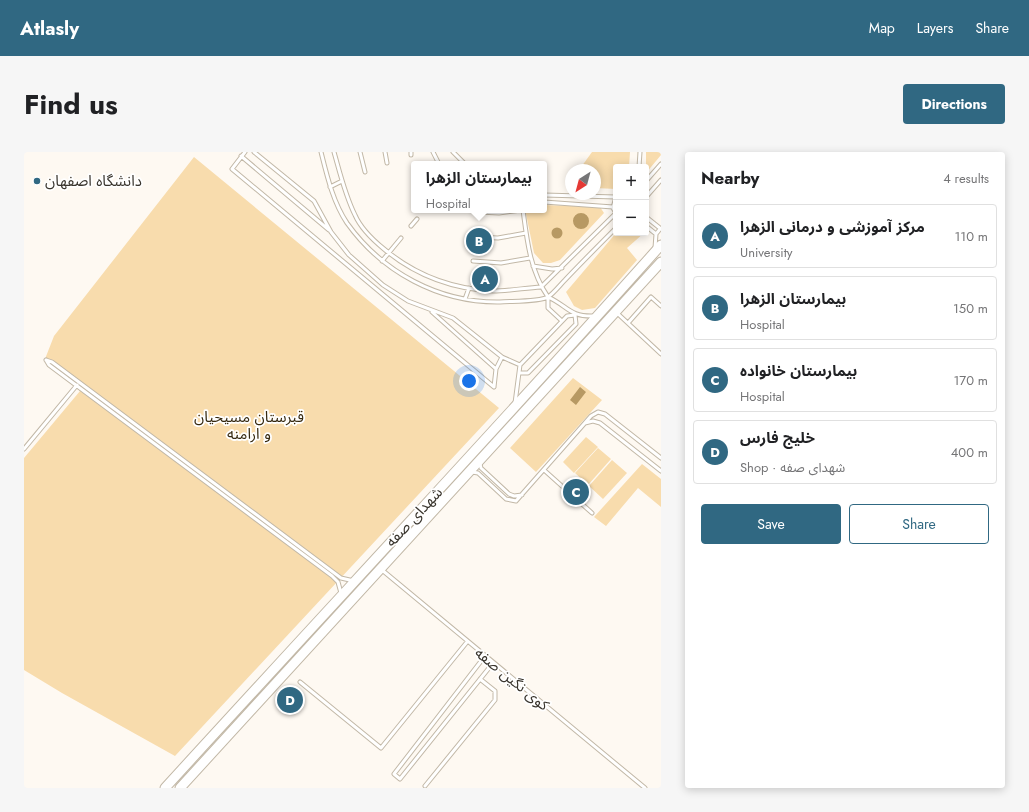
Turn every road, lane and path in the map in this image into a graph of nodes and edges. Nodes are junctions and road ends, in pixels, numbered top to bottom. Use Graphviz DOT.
graph roads {
  1 [pos="245,152"];
  2 [pos="254,152"];
  3 [pos="321,152"];
  4 [pos="334,152"];
  5 [pos="360,152"];
  6 [pos="385,152"];
  7 [pos="433,152"];
  8 [pos="454,152"];
  9 [pos="640,152"];
  10 [pos="241,156"];
  11 [pos="438,161"];
  12 [pos="462,161"];
  13 [pos="387,163"];
  14 [pos="639,164"];
  15 [pos="661,164"];
  16 [pos="364,172"];
  17 [pos="649,178"];
  18 [pos="661,180"];
  19 [pos="342,181"];
  20 [pos="330,187"];
  21 [pos="649,194"];
  22 [pos="547,195"];
  23 [pos="613,197"];
  24 [pos="547,202"];
  25 [pos="613,207"];
  26 [pos="523,213"];
  27 [pos="613,216"];
  28 [pos="417,219"];
  29 [pos="649,219"];
  30 [pos="411,226"];
  31 [pos="649,228"];
  32 [pos="661,229"];
  33 [pos="331,231"];
  34 [pos="613,231"];
  35 [pos="526,233"];
  36 [pos="656,234"];
  37 [pos="478,237"];
  38 [pos="401,238"];
  39 [pos="658,248"];
  40 [pos="389,253"];
  41 [pos="530,258"];
  42 [pos="382,261"];
  43 [pos="473,261"];
  44 [pos="661,262"];
  45 [pos="533,266"];
  46 [pos="562,268"];
  47 [pos="541,287"];
  48 [pos="469,288"];
  49 [pos="548,297"];
  50 [pos="465,299"];
  51 [pos="661,306"];
  52 [pos="431,311"];
  53 [pos="616,312"];
  54 [pos="575,315"];
  55 [pos="596,316"];
  56 [pos="562,321"];
  57 [pos="628,323"];
  58 [pos="661,354"];
  59 [pos="502,357"];
  60 [pos="520,365"];
  61 [pos="496,369"];
  62 [pos="520,373"];
  63 [pos="78,384"];
  64 [pos="514,409"];
  65 [pos="585,422"];
  66 [pos="24,449"];
  67 [pos="661,458"];
  68 [pos="480,461"];
  69 [pos="544,470"];
  70 [pos="661,471"];
  71 [pos="468,473"];
  72 [pos="522,495"];
  73 [pos="592,513"];
  74 [pos="381,569"];
  75 [pos="354,581"];
  76 [pos="341,595"];
  77 [pos="467,642"];
  78 [pos="485,656"];
  79 [pos="279,662"];
  80 [pos="493,663"];
  81 [pos="288,670"];
  82 [pos="480,679"];
  83 [pos="300,682"];
  84 [pos="425,786"];
  85 [pos="164,788"];
  86 [pos="180,788"];
  87 [pos="645,788"];
  1 -- 10 [label="lane"];
  2 -- 33 [label="lane"];
  3 -- 20 [label="lane"];
  4 -- 19 [label="lane"];
  5 -- 16 [label="lane"];
  6 -- 13 [label="lane"];
  7 -- 11 [label="lane"];
  8 -- 12 [label="lane"];
  9 -- 14 [label="lane"];
  10 -- 33 [label="lane"];
  10 -- 61 [label="lane"];
  15 -- 17 [label="lane"];
  18 -- 21 [label="lane"];
  19 -- 20 [label="lane"];
  19 -- 40 [label="lane"];
  20 -- 42 [label="lane"];
  22 -- 23 [label="lane"];
  24 -- 25 [label="lane"];
  26 -- 35 [label="lane"];
  27 -- 46 [label="lane"];
  28 -- 30 [label="lane"];
  29 -- 32 [label="lane"];
  31 -- 36 [label="lane"];
  32 -- 36 [label="lane"];
  33 -- 52 [label="lane"];
  34 -- 49 [label="lane"];
  35 -- 37 [label="lane"];
  35 -- 41 [label="lane"];
  36 -- 39 [label="lane"];
  38 -- 40 [label="lane"];
  39 -- 55 [label="main road, شهدای صفه"];
  40 -- 42 [label="lane"];
  40 -- 48 [label="lane"];
  41 -- 43 [label="lane"];
  41 -- 45 [label="lane"];
  42 -- 50 [label="lane"];
  44 -- 53 [label="main road, شهدای صفه"];
  45 -- 46 [label="lane"];
  45 -- 47 [label="lane"];
  46 -- 47 [label="lane"];
  47 -- 48 [label="lane"];
  47 -- 49 [label="lane"];
  48 -- 50 [label="lane"];
  49 -- 50 [label="lane"];
  49 -- 54 [label="lane"];
  49 -- 56 [label="lane"];
  51 -- 57 [label="lane"];
  52 -- 59 [label="lane"];
  52 -- 61 [label="lane"];
  53 -- 57 [label="lane"];
  53 -- 68 [label="main road, شهدای صفه"];
  54 -- 55 [label="lane"];
  54 -- 56 [label="lane"];
  54 -- 62 [label="lane"];
  55 -- 64 [label="main road, شهدای صفه"];
  56 -- 60 [label="lane"];
  57 -- 58 [label="lane"];
  59 -- 60 [label="lane"];
  59 -- 61 [label="lane"];
  60 -- 62 [label="lane"];
  62 -- 64 [label="lane"];
  63 -- 63 [label="lane"];
  63 -- 66 [label="lane"];
  63 -- 75 [label="lane"];
  63 -- 76 [label="lane"];
  64 -- 75 [label="main road, شهدای صفه"];
  65 -- 67 [label="lane"];
  65 -- 69 [label="lane"];
  65 -- 70 [label="lane"];
  68 -- 71 [label="main road, شهدای صفه"];
  68 -- 72 [label="lane"];
  69 -- 72 [label="lane"];
  69 -- 73 [label="lane"];
  71 -- 72 [label="lane"];
  71 -- 74 [label="main road, شهدای صفه"];
  74 -- 77 [label="lane, کوی نگین صفه"];
  74 -- 81 [label="main road, شهدای صفه"];
  75 -- 76 [label="main road, شهدای صفه"];
  76 -- 79 [label="main road, شهدای صفه"];
  77 -- 78 [label="lane, کوی نگین صفه"];
  77 -- 83 [label="lane"];
  78 -- 80 [label="lane, کوی نگین صفه"];
  78 -- 82 [label="lane"];
  79 -- 81 [label="main road"];
  79 -- 85 [label="main road, شهدای صفه"];
  80 -- 82 [label="lane"];
  80 -- 87 [label="lane, کوی نگین صفه"];
  81 -- 86 [label="main road, شهدای صفه"];
  82 -- 84 [label="lane"];
}
